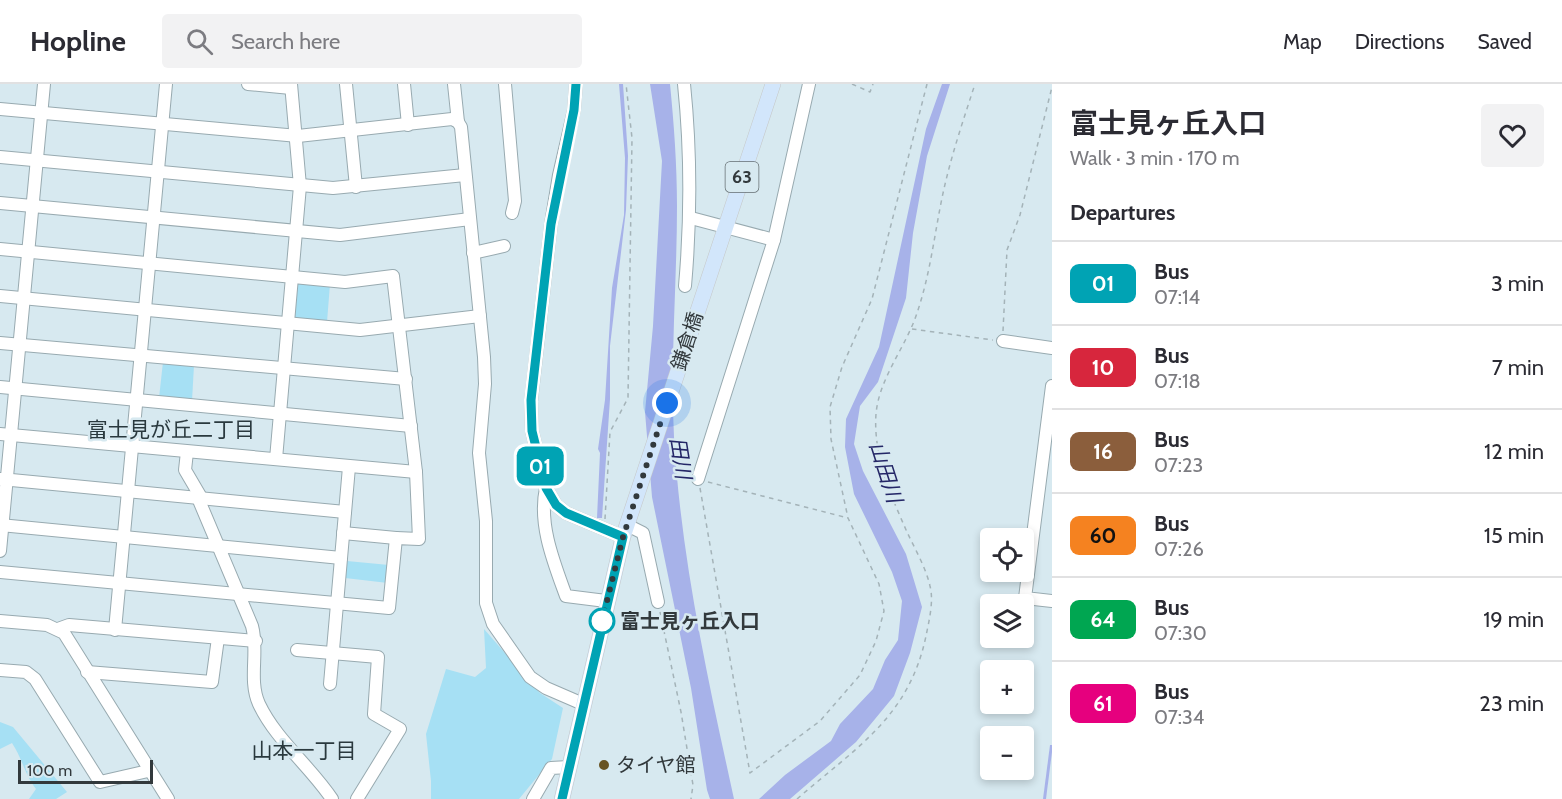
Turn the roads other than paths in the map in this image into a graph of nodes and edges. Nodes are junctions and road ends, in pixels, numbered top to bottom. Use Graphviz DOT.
graph roads {
  1 [pos="44,84"];
  2 [pos="166,84"];
  3 [pos="248,84"];
  4 [pos="346,84"];
  5 [pos="404,84"];
  6 [pos="454,84"];
  7 [pos="505,84"];
  8 [pos="576,84"];
  9 [pos="684,84"];
  10 [pos="773,84"];
  11 [pos="809,84"];
  12 [pos="291,86"];
  13 [pos="0,109"];
  14 [pos="41,113"];
  15 [pos="458,122"];
  16 [pos="162,124"];
  17 [pos="408,125"];
  18 [pos="350,130"];
  19 [pos="296,136"];
  20 [pos="0,157"];
  21 [pos="36,160"];
  22 [pos="158,174"];
  23 [pos="465,175"];
  24 [pos="300,186"];
  25 [pos="356,187"];
  26 [pos="0,204"];
  27 [pos="32,206"];
  28 [pos="512,213"];
  29 [pos="691,218"];
  30 [pos="154,219"];
  31 [pos="470,219"];
  32 [pos="725,228"];
  33 [pos="296,233"];
  34 [pos="774,240"];
  35 [pos="504,246"];
  36 [pos="0,249"];
  37 [pos="28,252"];
  38 [pos="473,253"];
  39 [pos="149,262"];
  40 [pos="292,278"];
  41 [pos="685,286"];
  42 [pos="0,296"];
  43 [pos="24,298"];
  44 [pos="145,310"];
  45 [pos="480,316"];
  46 [pos="288,323"];
  47 [pos="401,325"];
  48 [pos="1003,341"];
  49 [pos="0,343"];
  50 [pos="19,345"];
  51 [pos="1052,348"];
  52 [pos="141,356"];
  53 [pos="284,369"];
  54 [pos="406,379"];
  55 [pos="1052,386"];
  56 [pos="0,387"];
  57 [pos="15,388"];
  58 [pos="136,399"];
  59 [pos="279,414"];
  60 [pos="411,426"];
  61 [pos="5,435"];
  62 [pos="132,447"];
  63 [pos="187,452"];
  64 [pos="276,459"];
  65 [pos="349,467"];
  66 [pos="416,472"];
  67 [pos="3,479"];
  68 [pos="698,479"];
  69 [pos="546,488"];
  70 [pos="128,490"];
  71 [pos="200,499"];
  72 [pos="345,512"];
  73 [pos="1,525"];
  74 [pos="626,525"];
  75 [pos="343,532"];
  76 [pos="123,537"];
  77 [pos="396,538"];
  78 [pos="218,547"];
  79 [pos="0,551"];
  80 [pos="341,558"];
  81 [pos="0,572"];
  82 [pos="119,583"];
  83 [pos="238,594"];
  84 [pos="606,601"];
  85 [pos="1052,601"];
  86 [pos="658,602"];
  87 [pos="336,603"];
  88 [pos="0,621"];
  89 [pos="58,629"];
  90 [pos="115,630"];
  91 [pos="218,638"];
  92 [pos="256,641"];
  93 [pos="297,650"];
  94 [pos="332,652"];
  95 [pos="0,670"];
  96 [pos="87,672"];
  97 [pos="330,684"];
  98 [pos="583,704"];
  99 [pos="569,767"];
  100 [pos="148,771"];
  101 [pos="168,799"];
  102 [pos="332,799"];
  103 [pos="357,799"];
  104 [pos="533,799"];
  105 [pos="562,799"];
  1 -- 14 [label="street"];
  2 -- 16 [label="street"];
  3 -- 12 [label="street"];
  4 -- 18 [label="street"];
  5 -- 17 [label="street"];
  6 -- 15 [label="street"];
  7 -- 28 [label="street"];
  8 -- 69 [label="street"];
  9 -- 29 [label="street"];
  10 -- 32 [label="main road, 63"];
  11 -- 34 [label="street"];
  12 -- 19 [label="street"];
  13 -- 14 [label="street"];
  14 -- 16 [label="street"];
  14 -- 21 [label="street"];
  15 -- 17 [label="street"];
  15 -- 23 [label="street"];
  16 -- 19 [label="street"];
  16 -- 22 [label="street"];
  17 -- 18 [label="street"];
  18 -- 19 [label="street"];
  18 -- 25 [label="street"];
  19 -- 24 [label="street"];
  20 -- 21 [label="street"];
  21 -- 22 [label="street"];
  21 -- 27 [label="street"];
  22 -- 24 [label="street"];
  22 -- 30 [label="street"];
  23 -- 25 [label="street"];
  23 -- 31 [label="street"];
  24 -- 25 [label="street"];
  24 -- 33 [label="street"];
  26 -- 27 [label="street"];
  27 -- 30 [label="street"];
  27 -- 37 [label="street"];
  29 -- 32 [label="street"];
  29 -- 41 [label="street"];
  30 -- 33 [label="street"];
  30 -- 39 [label="street"];
  31 -- 33 [label="street"];
  31 -- 38 [label="street"];
  32 -- 34 [label="street"];
  32 -- 74 [label="main road, 鎌倉橋 / 63"];
  33 -- 40 [label="street"];
  34 -- 68 [label="street"];
  35 -- 38 [label="street"];
  36 -- 37 [label="street"];
  37 -- 39 [label="street"];
  37 -- 43 [label="street"];
  38 -- 45 [label="street"];
  39 -- 40 [label="street"];
  39 -- 44 [label="street"];
  40 -- 46 [label="street"];
  40 -- 47 [label="street"];
  42 -- 43 [label="street"];
  43 -- 44 [label="street"];
  43 -- 50 [label="street"];
  44 -- 46 [label="street"];
  44 -- 52 [label="street"];
  45 -- 47 [label="street"];
  45 -- 98 [label="street"];
  46 -- 47 [label="street"];
  46 -- 53 [label="street"];
  47 -- 54 [label="street"];
  48 -- 51 [label="street"];
  49 -- 50 [label="street"];
  50 -- 52 [label="street"];
  50 -- 57 [label="street"];
  52 -- 53 [label="street"];
  52 -- 58 [label="street"];
  53 -- 54 [label="street"];
  53 -- 59 [label="street"];
  54 -- 60 [label="street"];
  55 -- 85 [label="street"];
  56 -- 57 [label="street"];
  57 -- 58 [label="street"];
  57 -- 61 [label="street"];
  58 -- 59 [label="street"];
  58 -- 62 [label="street"];
  59 -- 60 [label="street"];
  59 -- 64 [label="street"];
  60 -- 66 [label="street"];
  61 -- 62 [label="street"];
  61 -- 67 [label="street"];
  62 -- 63 [label="street"];
  62 -- 70 [label="street"];
  63 -- 64 [label="street"];
  63 -- 71 [label="street"];
  64 -- 65 [label="street"];
  65 -- 66 [label="street"];
  65 -- 72 [label="street"];
  66 -- 77 [label="street"];
  67 -- 70 [label="street"];
  67 -- 73 [label="street"];
  69 -- 74 [label="street"];
  69 -- 84 [label="street"];
  70 -- 71 [label="street"];
  70 -- 76 [label="street"];
  71 -- 72 [label="street"];
  71 -- 78 [label="street"];
  72 -- 75 [label="street"];
  73 -- 76 [label="street"];
  73 -- 79 [label="street"];
  74 -- 84 [label="main road, 63"];
  74 -- 86 [label="street"];
  75 -- 77 [label="street"];
  75 -- 80 [label="street"];
  76 -- 78 [label="street"];
  76 -- 82 [label="street"];
  77 -- 87 [label="street"];
  78 -- 80 [label="street"];
  78 -- 83 [label="street"];
  80 -- 87 [label="street"];
  81 -- 82 [label="street"];
  82 -- 83 [label="street"];
  82 -- 90 [label="street"];
  83 -- 87 [label="street"];
  83 -- 92 [label="street"];
  84 -- 98 [label="main road, 63"];
  87 -- 94 [label="street"];
  88 -- 89 [label="street"];
  89 -- 90 [label="street"];
  89 -- 96 [label="street"];
  90 -- 91 [label="street"];
  91 -- 92 [label="street"];
  91 -- 96 [label="street"];
  92 -- 102 [label="street"];
  93 -- 94 [label="street"];
  94 -- 97 [label="street"];
  94 -- 103 [label="street"];
  95 -- 100 [label="street"];
  96 -- 100 [label="street"];
  98 -- 99 [label="main road, 63"];
  99 -- 104 [label="street"];
  99 -- 105 [label="main road, 63"];
  100 -- 101 [label="street"];
}
